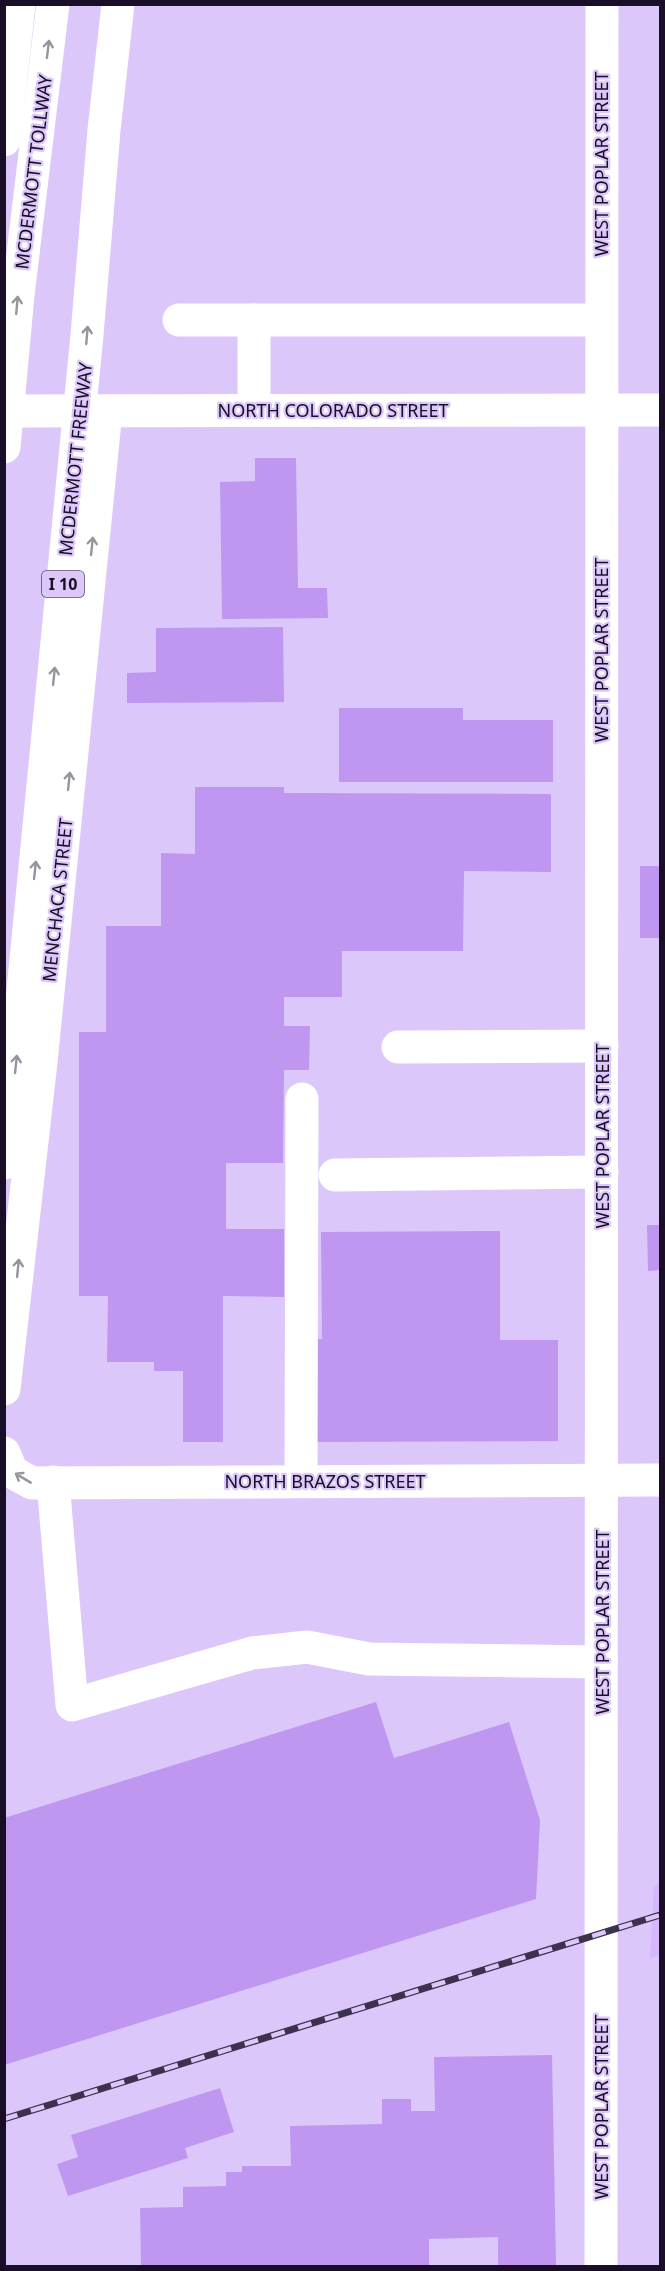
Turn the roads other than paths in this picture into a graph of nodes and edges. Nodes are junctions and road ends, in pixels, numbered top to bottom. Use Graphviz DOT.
graph roads {
  1 [pos="19,4"];
  2 [pos="53,4"];
  3 [pos="118,4"];
  4 [pos="602,4"];
  5 [pos="4,140"];
  6 [pos="180,320"];
  7 [pos="254,320"];
  8 [pos="601,320"];
  9 [pos="254,410"];
  10 [pos="601,410"];
  11 [pos="660,410"];
  12 [pos="4,411"];
  13 [pos="95,411"];
  14 [pos="4,447"];
  15 [pos="602,1046"];
  16 [pos="399,1047"];
  17 [pos="302,1099"];
  18 [pos="4,1164"];
  19 [pos="602,1172"];
  20 [pos="335,1175"];
  21 [pos="4,1389"];
  22 [pos="4,1453"];
  23 [pos="602,1480"];
  24 [pos="660,1480"];
  25 [pos="301,1481"];
  26 [pos="54,1482"];
  27 [pos="602,1662"];
  28 [pos="601,2266"];
  1 -- 5 [label="main road, MCDERMOTT TOLLWAY"];
  14 -- 2 [label="main road, MCDERMOTT TOLLWAY, one-way"];
  18 -- 3 [label="main road, MCDERMOTT FREEWAY / I 10, one-way"];
  4 -- 8 [label="main road, WEST POPLAR STREET"];
  6 -- 7 [label="main road"];
  7 -- 8 [label="main road"];
  7 -- 9 [label="main road"];
  8 -- 10 [label="main road, WEST POPLAR STREET"];
  9 -- 10 [label="main road, NORTH COLORADO STREET"];
  9 -- 13 [label="main road, NORTH COLORADO STREET"];
  10 -- 11 [label="main road, NORTH COLORADO STREET"];
  10 -- 15 [label="main road, WEST POPLAR STREET"];
  12 -- 13 [label="main road, NORTH COLORADO STREET"];
  21 -- 13 [label="main road, MENCHACA STREET, one-way"];
  15 -- 16 [label="main road"];
  15 -- 19 [label="main road, WEST POPLAR STREET"];
  17 -- 25 [label="main road"];
  19 -- 20 [label="main road"];
  19 -- 23 [label="main road, WEST POPLAR STREET"];
  26 -- 22 [label="main road, NORTH BRAZOS STREET, one-way"];
  23 -- 24 [label="main road, NORTH BRAZOS STREET"];
  23 -- 25 [label="main road, NORTH BRAZOS STREET"];
  23 -- 27 [label="main road, WEST POPLAR STREET"];
  25 -- 26 [label="main road, NORTH BRAZOS STREET"];
  26 -- 27 [label="main road"];
  27 -- 28 [label="main road, WEST POPLAR STREET"];
}
